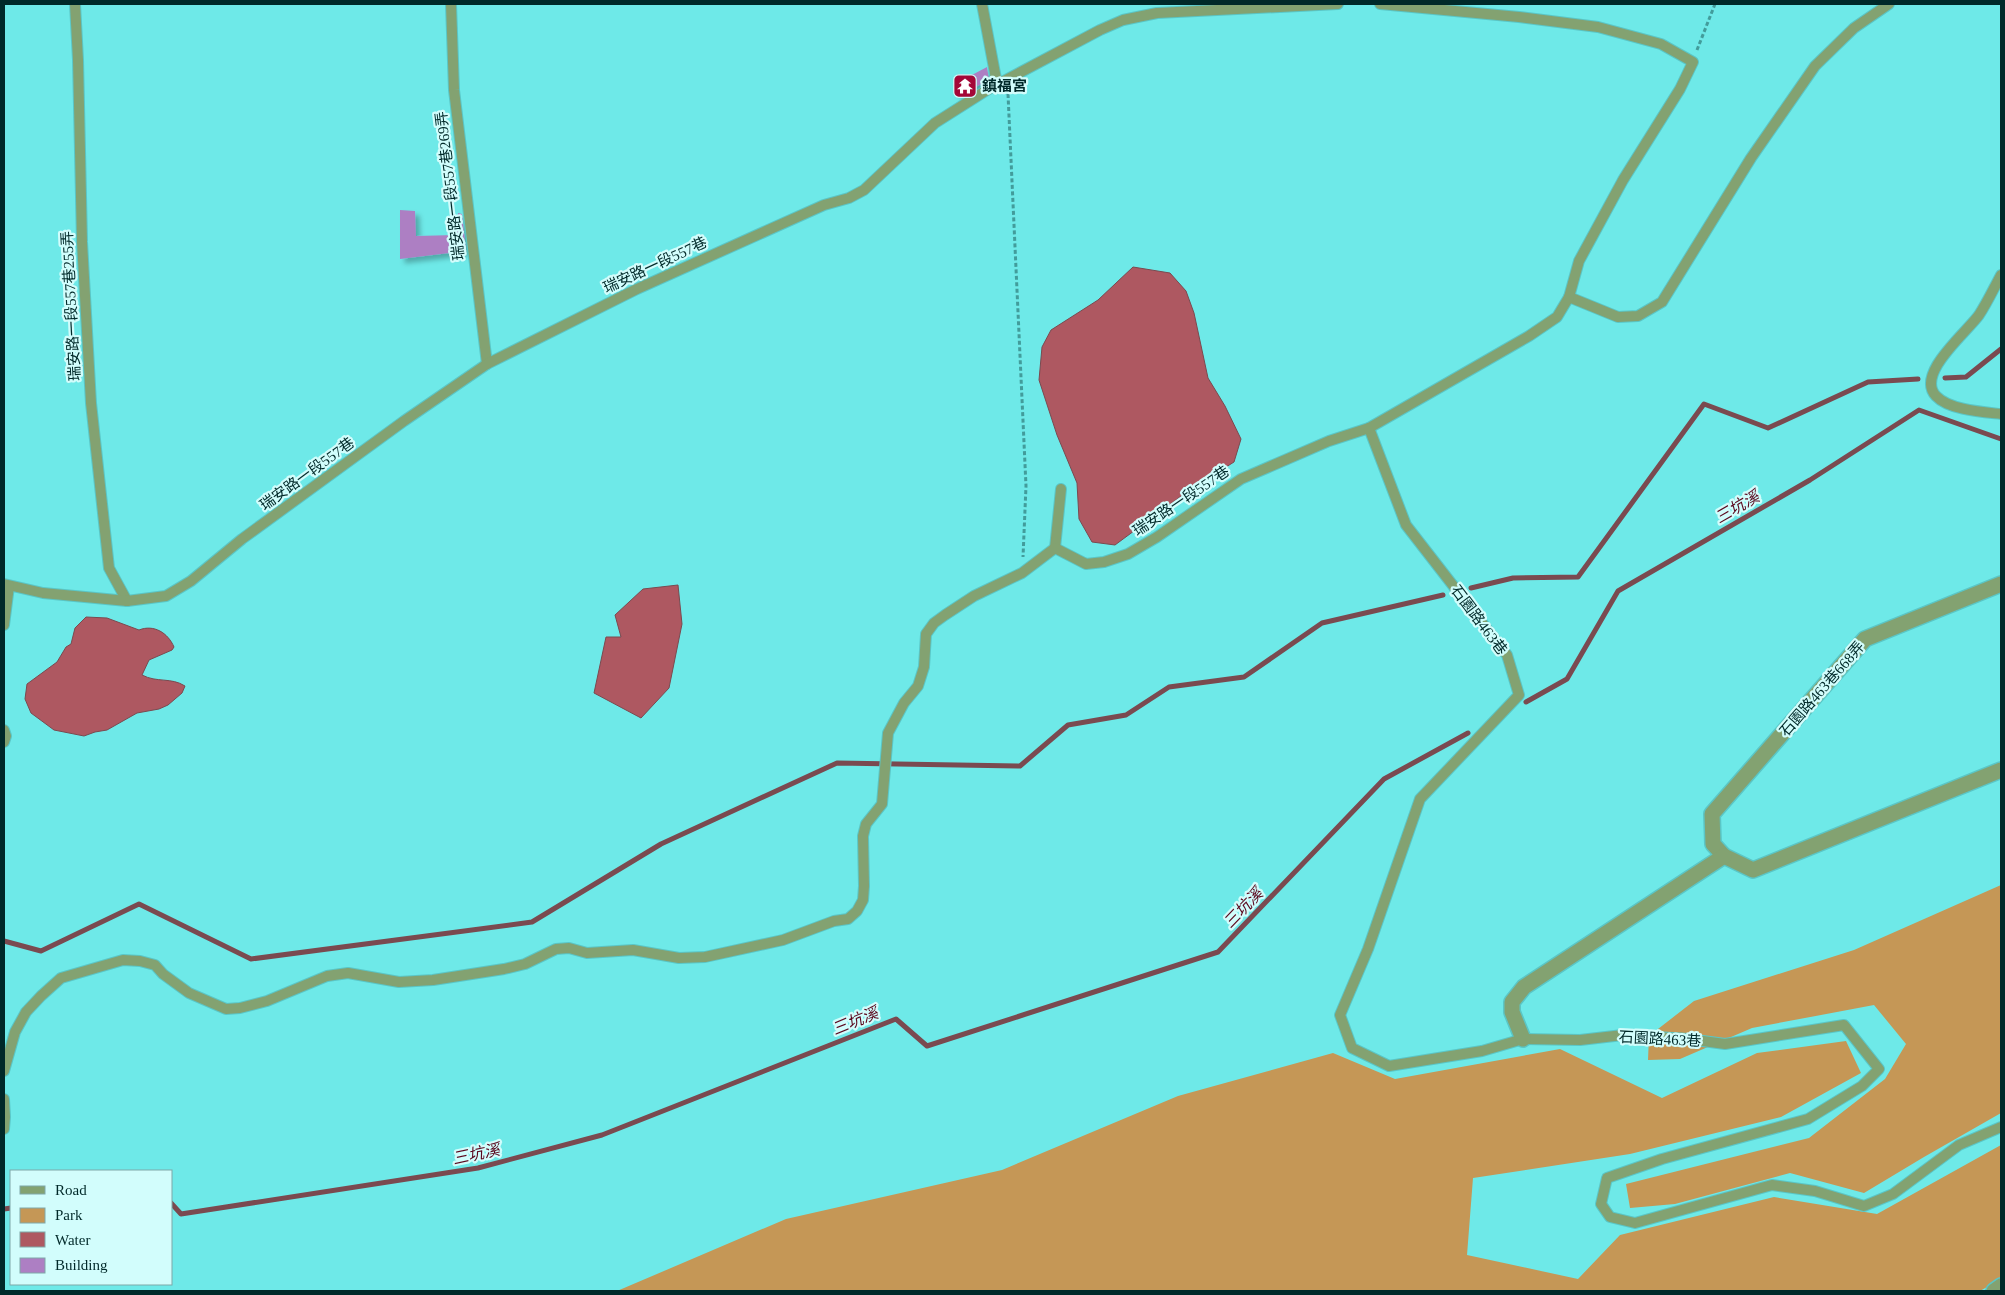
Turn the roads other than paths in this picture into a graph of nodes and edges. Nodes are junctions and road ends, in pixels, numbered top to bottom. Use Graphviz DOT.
graph roads {
  1 [pos="75,4"];
  2 [pos="451,4"];
  3 [pos="982,4"];
  4 [pos="1338,4"];
  5 [pos="1380,4"];
  6 [pos="1889,4"];
  7 [pos="997,84"];
  8 [pos="2001,275"];
  9 [pos="1569,297"];
  10 [pos="487,364"];
  11 [pos="2001,414"];
  12 [pos="1369,428"];
  13 [pos="1061,489"];
  14 [pos="1055,548"];
  15 [pos="2001,584"];
  16 [pos="6,585"];
  17 [pos="127,601"];
  18 [pos="4,626"];
  19 [pos="4,730"];
  20 [pos="4,742"];
  21 [pos="2001,770"];
  22 [pos="1724,856"];
  23 [pos="1523,1040"];
  24 [pos="4,1071"];
  25 [pos="4,1099"];
  26 [pos="2001,1127"];
  27 [pos="4,1129"];
  28 [pos="2001,1286"];
  29 [pos="1994,1291"];
  1 -- 17 [label="lane, 瑞安路一段557巷255弄"];
  2 -- 10 [label="lane, 瑞安路一段557巷269弄"];
  3 -- 7 [label="lane"];
  4 -- 7 [label="lane, 瑞安路一段557巷"];
  5 -- 9 [label="lane, 瑞安路一段557巷"];
  6 -- 9 [label="lane"];
  7 -- 10 [label="lane, 瑞安路一段557巷"];
  8 -- 11 [label="lane"];
  9 -- 12 [label="lane, 瑞安路一段557巷"];
  10 -- 17 [label="lane, 瑞安路一段557巷"];
  12 -- 14 [label="lane, 瑞安路一段557巷"];
  12 -- 23 [label="lane, 石園路463巷"];
  13 -- 14 [label="lane"];
  14 -- 24 [label="lane"];
  15 -- 22 [label="street, 石園路463巷668弄"];
  16 -- 17 [label="lane, 瑞安路一段557巷"];
  16 -- 18 [label="lane, 瑞安路一段557巷"];
  19 -- 20 [label="lane"];
  21 -- 22 [label="street"];
  22 -- 23 [label="street"];
  23 -- 26 [label="lane, 石園路463巷"];
  25 -- 27 [label="lane"];
  28 -- 29 [label="street"];
}
